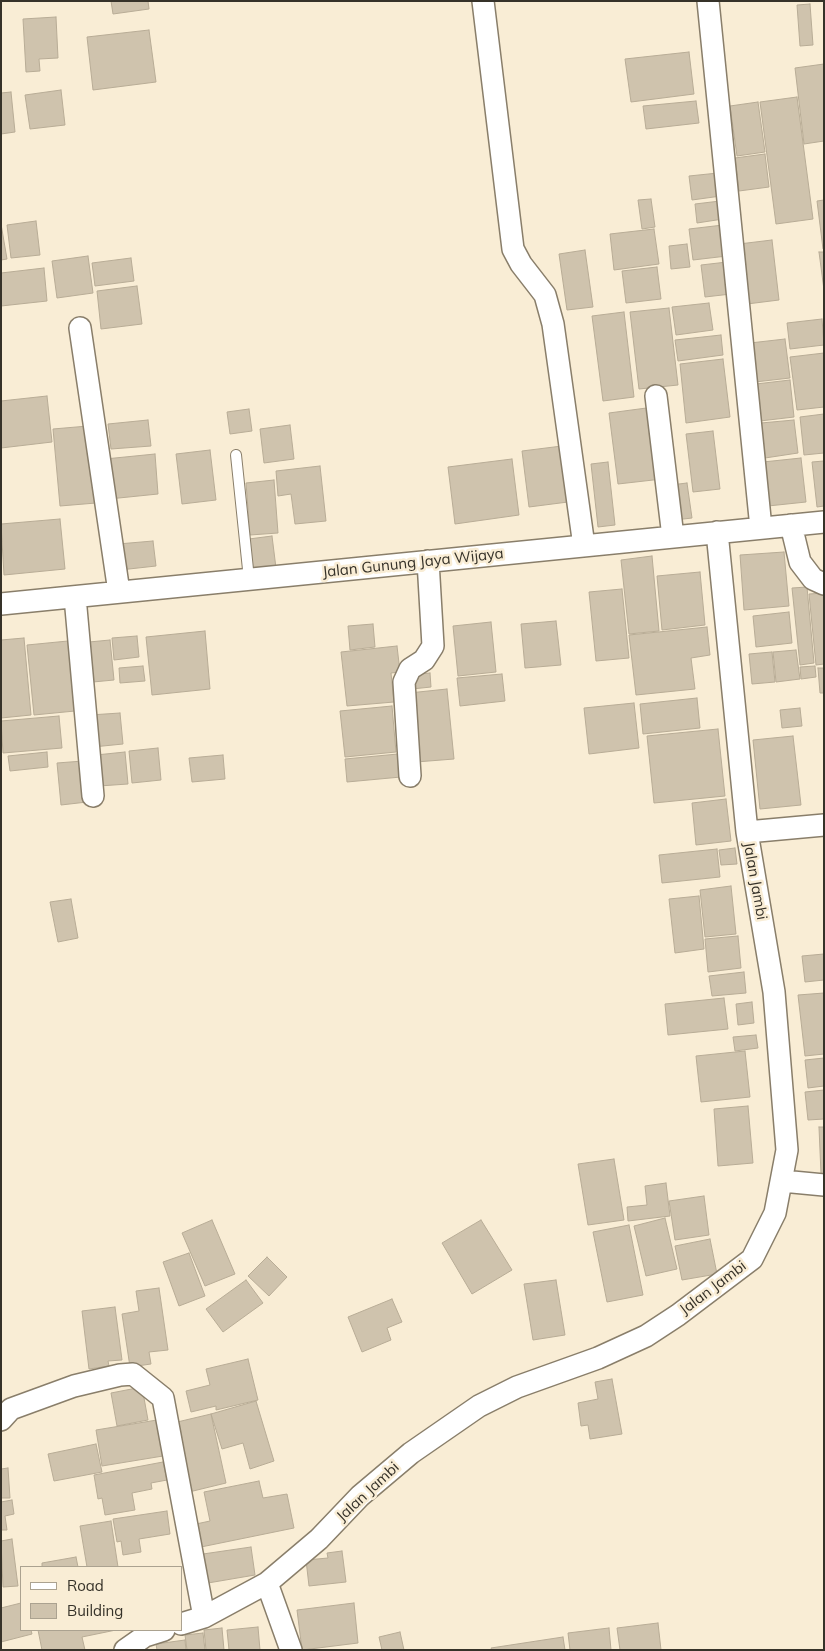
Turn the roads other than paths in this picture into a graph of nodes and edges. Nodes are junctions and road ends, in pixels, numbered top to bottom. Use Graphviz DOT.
graph roads {
  1 [pos="483,1"];
  2 [pos="708,1"];
  3 [pos="80,328"];
  4 [pos="656,396"];
  5 [pos="236,455"];
  6 [pos="824,522"];
  7 [pos="791,525"];
  8 [pos="761,528"];
  9 [pos="716,532"];
  10 [pos="673,537"];
  11 [pos="584,546"];
  12 [pos="428,561"];
  13 [pos="249,579"];
  14 [pos="824,584"];
  15 [pos="120,592"];
  16 [pos="75,597"];
  17 [pos="1,604"];
  18 [pos="410,776"];
  19 [pos="93,796"];
  20 [pos="824,825"];
  21 [pos="746,832"];
  22 [pos="782,1181"];
  23 [pos="824,1185"];
  24 [pos="1,1420"];
  25 [pos="267,1583"];
  26 [pos="204,1618"];
  27 [pos="182,1624"];
  28 [pos="161,1631"];
  29 [pos="125,1650"];
  30 [pos="292,1650"];
  1 -- 11 [label="street"];
  2 -- 8 [label="street"];
  3 -- 15 [label="street"];
  4 -- 10 [label="street"];
  5 -- 13 [label="lane"];
  6 -- 7 [label="street, Jalan Gunung Jaya Wijaya"];
  7 -- 8 [label="street, Jalan Gunung Jaya Wijaya"];
  7 -- 14 [label="street"];
  8 -- 9 [label="street, Jalan Gunung Jaya Wijaya"];
  9 -- 10 [label="street, Jalan Gunung Jaya Wijaya"];
  9 -- 21 [label="street, Jalan Jambi"];
  10 -- 11 [label="street, Jalan Gunung Jaya Wijaya"];
  11 -- 12 [label="street, Jalan Gunung Jaya Wijaya"];
  12 -- 13 [label="street, Jalan Gunung Jaya Wijaya"];
  12 -- 18 [label="street"];
  13 -- 15 [label="street, Jalan Gunung Jaya Wijaya"];
  15 -- 16 [label="street, Jalan Gunung Jaya Wijaya"];
  16 -- 17 [label="street, Jalan Gunung Jaya Wijaya"];
  16 -- 19 [label="street"];
  20 -- 21 [label="street"];
  21 -- 22 [label="street, Jalan Jambi"];
  22 -- 23 [label="street"];
  22 -- 25 [label="street, Jalan Jambi"];
  24 -- 26 [label="street"];
  25 -- 26 [label="street, Jalan Jambi"];
  25 -- 30 [label="street"];
  26 -- 27 [label="street, Jalan Jambi"];
  28 -- 29 [label="street"];
}
